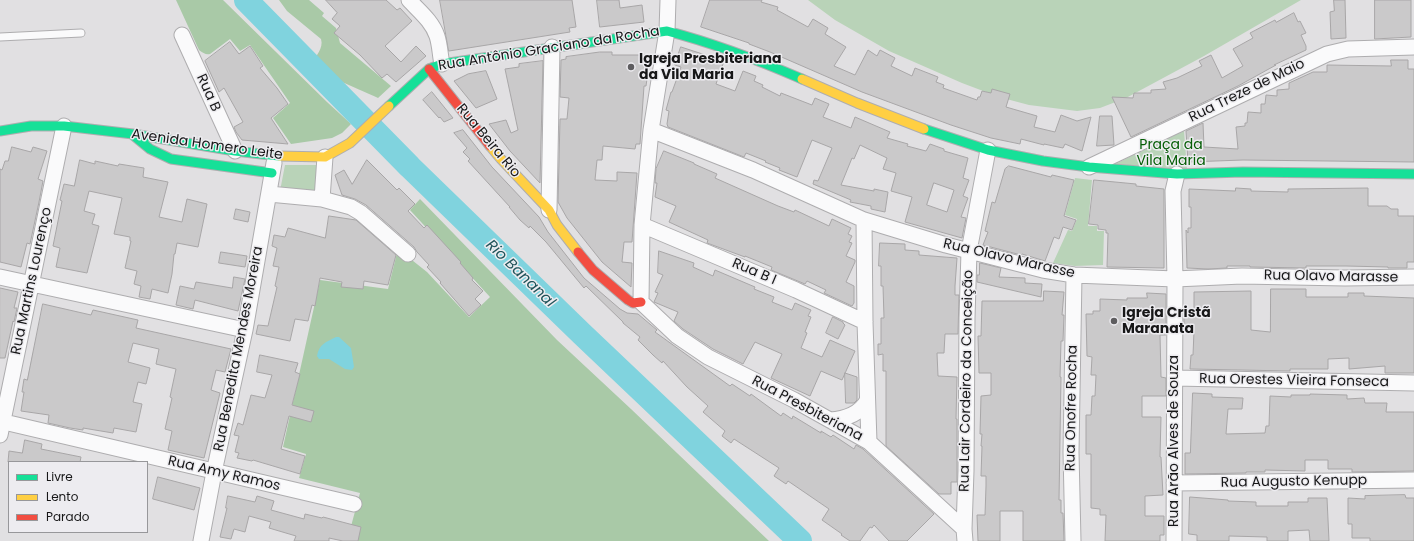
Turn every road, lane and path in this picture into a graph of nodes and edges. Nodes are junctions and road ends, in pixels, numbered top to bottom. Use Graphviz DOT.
graph roads {
  1 [pos="409,0"];
  2 [pos="668,0"];
  3 [pos="667,31"];
  4 [pos="81,33"];
  5 [pos="182,35"];
  6 [pos="0,37"];
  7 [pos="552,47"];
  8 [pos="1414,47"];
  9 [pos="436,66"];
  10 [pos="64,126"];
  11 [pos="650,130"];
  12 [pos="0,131"];
  13 [pos="133,134"];
  14 [pos="988,150"];
  15 [pos="235,151"];
  16 [pos="275,156"];
  17 [pos="325,156"];
  18 [pos="1089,167"];
  19 [pos="272,173"];
  20 [pos="1178,174"];
  21 [pos="1414,174"];
  22 [pos="269,194"];
  23 [pos="322,199"];
  24 [pos="549,210"];
  25 [pos="864,220"];
  26 [pos="642,225"];
  27 [pos="969,251"];
  28 [pos="408,254"];
  29 [pos="1074,275"];
  30 [pos="0,277"];
  31 [pos="1414,277"];
  32 [pos="1175,279"];
  33 [pos="32,285"];
  34 [pos="641,302"];
  35 [pos="865,322"];
  36 [pos="245,330"];
  37 [pos="1175,378"];
  38 [pos="1414,383"];
  39 [pos="867,402"];
  40 [pos="830,420"];
  41 [pos="1,426"];
  42 [pos="869,442"];
  43 [pos="214,472"];
  44 [pos="1414,480"];
  45 [pos="1174,483"];
  46 [pos="354,504"];
  47 [pos="964,535"];
  48 [pos="202,541"];
  49 [pos="1073,541"];
  50 [pos="1174,541"];
  1 -- 9 [label="street"];
  2 -- 3 [label="street"];
  3 -- 7 [label="street, Rua Antônio Graciano da Rocha"];
  3 -- 11 [label="street"];
  3 -- 14 [label="street, Rua Antônio Graciano da Rocha"];
  4 -- 6 [label="lane"];
  5 -- 15 [label="street, Rua B"];
  7 -- 9 [label="street, Rua Antônio Graciano da Rocha"];
  7 -- 24 [label="street"];
  8 -- 18 [label="street, Rua Treze de Maio"];
  9 -- 17 [label="street, Avenida Homero Leite"];
  9 -- 24 [label="street, Rua Beira Rio"];
  10 -- 12 [label="street, Avenida Homero Leite"];
  10 -- 13 [label="street, Avenida Homero Leite"];
  10 -- 33 [label="street, Rua Martins Lourenço"];
  11 -- 25 [label="street, Rua Olavo Marasse"];
  11 -- 26 [label="street"];
  13 -- 15 [label="street, Avenida Homero Leite"];
  13 -- 19 [label="street"];
  14 -- 18 [label="street, Rua Antônio Graciano da Rocha"];
  14 -- 27 [label="street, Rua Lair Cordeiro da Conceição"];
  15 -- 16 [label="street, Avenida Homero Leite"];
  16 -- 17 [label="street, Avenida Homero Leite"];
  16 -- 19 [label="street, Rua Benedita Mendes Moreira"];
  17 -- 23 [label="street"];
  18 -- 20 [label="street, Rua Antônio Graciano da Rocha"];
  19 -- 22 [label="street, Rua Benedita Mendes Moreira"];
  20 -- 21 [label="street, Rua Antônio Graciano da Rocha"];
  20 -- 32 [label="street, Rua Arão Alves de Souza"];
  22 -- 23 [label="street"];
  22 -- 36 [label="street, Rua Benedita Mendes Moreira"];
  23 -- 28 [label="street"];
  24 -- 34 [label="street, Rua Presbiteriana"];
  25 -- 27 [label="street, Rua Olavo Marasse"];
  25 -- 35 [label="street"];
  26 -- 34 [label="street"];
  26 -- 35 [label="street, Rua B I"];
  27 -- 29 [label="street, Rua Olavo Marasse"];
  27 -- 47 [label="street, Rua Lair Cordeiro da Conceição"];
  29 -- 32 [label="street, Rua Olavo Marasse"];
  29 -- 49 [label="street, Rua Onofre Rocha"];
  30 -- 33 [label="street"];
  31 -- 32 [label="street, Rua Olavo Marasse"];
  32 -- 37 [label="street, Rua Arão Alves de Souza"];
  33 -- 36 [label="street"];
  33 -- 41 [label="street, Rua Martins Lourenço"];
  34 -- 40 [label="street, Rua Presbiteriana"];
  35 -- 39 [label="street"];
  36 -- 43 [label="street, Rua Benedita Mendes Moreira"];
  37 -- 38 [label="street, Rua Orestes Vieira Fonseca"];
  37 -- 45 [label="street, Rua Arão Alves de Souza"];
  39 -- 40 [label="street"];
  39 -- 42 [label="street"];
  40 -- 42 [label="street, Rua Presbiteriana"];
  41 -- 43 [label="street, Rua Amy Ramos"];
  42 -- 47 [label="street, Rua Presbiteriana"];
  43 -- 46 [label="street, Rua Amy Ramos"];
  43 -- 48 [label="street, Rua Benedita Mendes Moreira"];
  44 -- 45 [label="street, Rua Augusto Kenupp"];
  45 -- 50 [label="street, Rua Arão Alves de Souza"];
}
